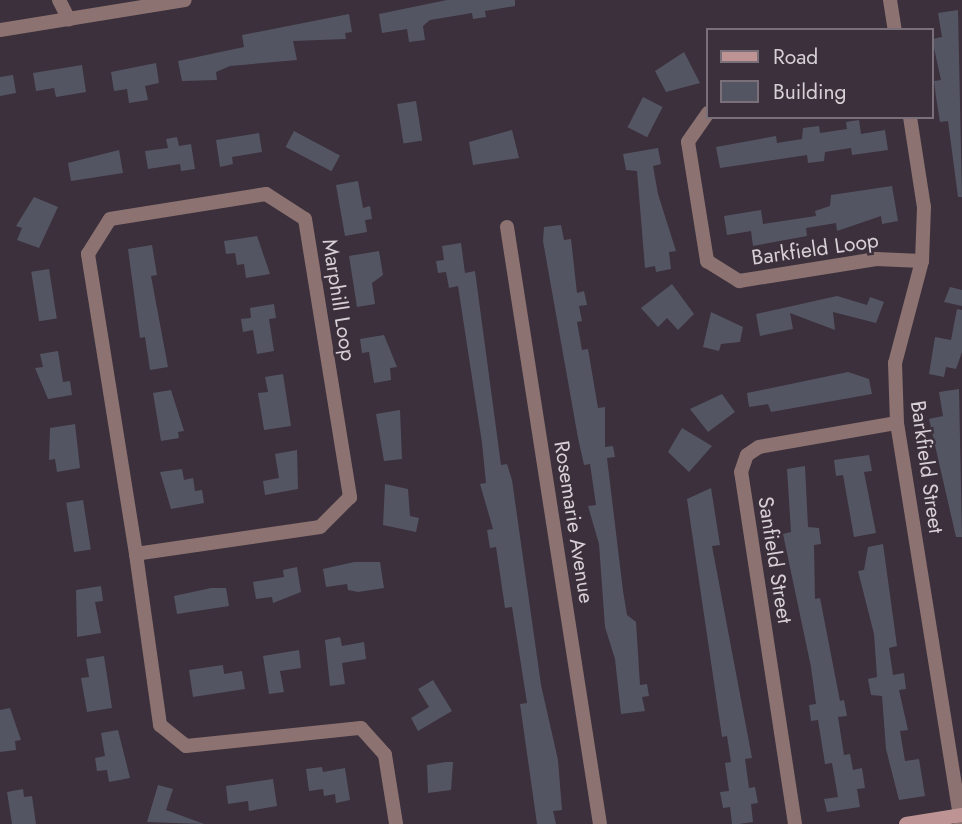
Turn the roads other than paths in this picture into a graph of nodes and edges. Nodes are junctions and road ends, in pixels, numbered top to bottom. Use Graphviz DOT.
graph roads {
  1 [pos="59,0"];
  2 [pos="185,0"];
  3 [pos="890,0"];
  4 [pos="69,20"];
  5 [pos="895,28"];
  6 [pos="0,30"];
  7 [pos="706,116"];
  8 [pos="910,119"];
  9 [pos="507,227"];
  10 [pos="922,261"];
  11 [pos="897,423"];
  12 [pos="136,554"];
  13 [pos="961,818"];
  14 [pos="396,824"];
  15 [pos="600,824"];
  16 [pos="795,824"];
  17 [pos="906,824"];
  1 -- 4 [label="street"];
  2 -- 4 [label="street"];
  3 -- 5 [label="street"];
  4 -- 6 [label="street"];
  7 -- 10 [label="street, Barkfield Loop"];
  8 -- 10 [label="street, Barkfield Street"];
  9 -- 15 [label="street, Rosemarie Avenue"];
  10 -- 11 [label="street, Barkfield Street"];
  11 -- 13 [label="street, Barkfield Street"];
  11 -- 16 [label="street, Sanfield Street"];
  12 -- 12 [label="street, Marphill Loop"];
  12 -- 14 [label="street, Marphill Loop"];
  13 -- 17 [label="main road"];
}
